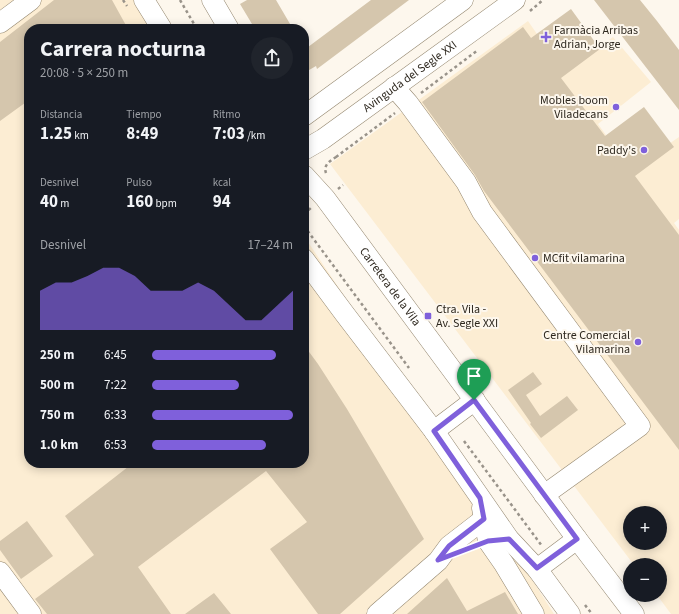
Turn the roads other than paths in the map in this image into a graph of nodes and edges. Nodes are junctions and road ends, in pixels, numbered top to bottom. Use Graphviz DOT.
graph roads {
  1 [pos="31,0"];
  2 [pos="144,0"];
  3 [pos="212,0"];
  4 [pos="463,0"];
  5 [pos="520,7"];
  6 [pos="0,23"];
  7 [pos="159,24"];
  8 [pos="226,24"];
  9 [pos="394,87"];
  10 [pos="309,112"];
  11 [pos="309,147"];
  12 [pos="309,180"];
  13 [pos="309,266"];
  14 [pos="474,400"];
  15 [pos="434,431"];
  16 [pos="544,495"];
  17 [pos="480,498"];
  18 [pos="484,519"];
  19 [pos="509,539"];
  20 [pos="577,539"];
  21 [pos="488,541"];
  22 [pos="438,560"];
  23 [pos="537,568"];
  24 [pos="0,572"];
  25 [pos="31,614"];
  26 [pos="378,614"];
  27 [pos="534,614"];
  28 [pos="570,614"];
  29 [pos="634,614"];
  1 -- 6 [label="street"];
  2 -- 7 [label="street"];
  3 -- 8 [label="street"];
  4 -- 10 [label="street"];
  5 -- 9 [label="street, Avinguda del Segle XXI"];
  9 -- 11 [label="street, Avinguda del Segle XXI"];
  9 -- 16 [label="street"];
  12 -- 14 [label="street, Carretera de la Vila"];
  13 -- 15 [label="street"];
  14 -- 15 [label="street"];
  14 -- 16 [label="street, Carretera de la Vila"];
  15 -- 17 [label="street"];
  16 -- 20 [label="street, Carretera de la Vila"];
  17 -- 18 [label="street"];
  17 -- 19 [label="street"];
  18 -- 21 [label="street"];
  18 -- 22 [label="street"];
  19 -- 21 [label="street"];
  19 -- 23 [label="street"];
  20 -- 23 [label="street"];
  20 -- 29 [label="street, Carretera de la Vila"];
  21 -- 22 [label="street"];
  21 -- 27 [label="street"];
  22 -- 26 [label="street"];
  23 -- 28 [label="street"];
  24 -- 25 [label="street"];
}
